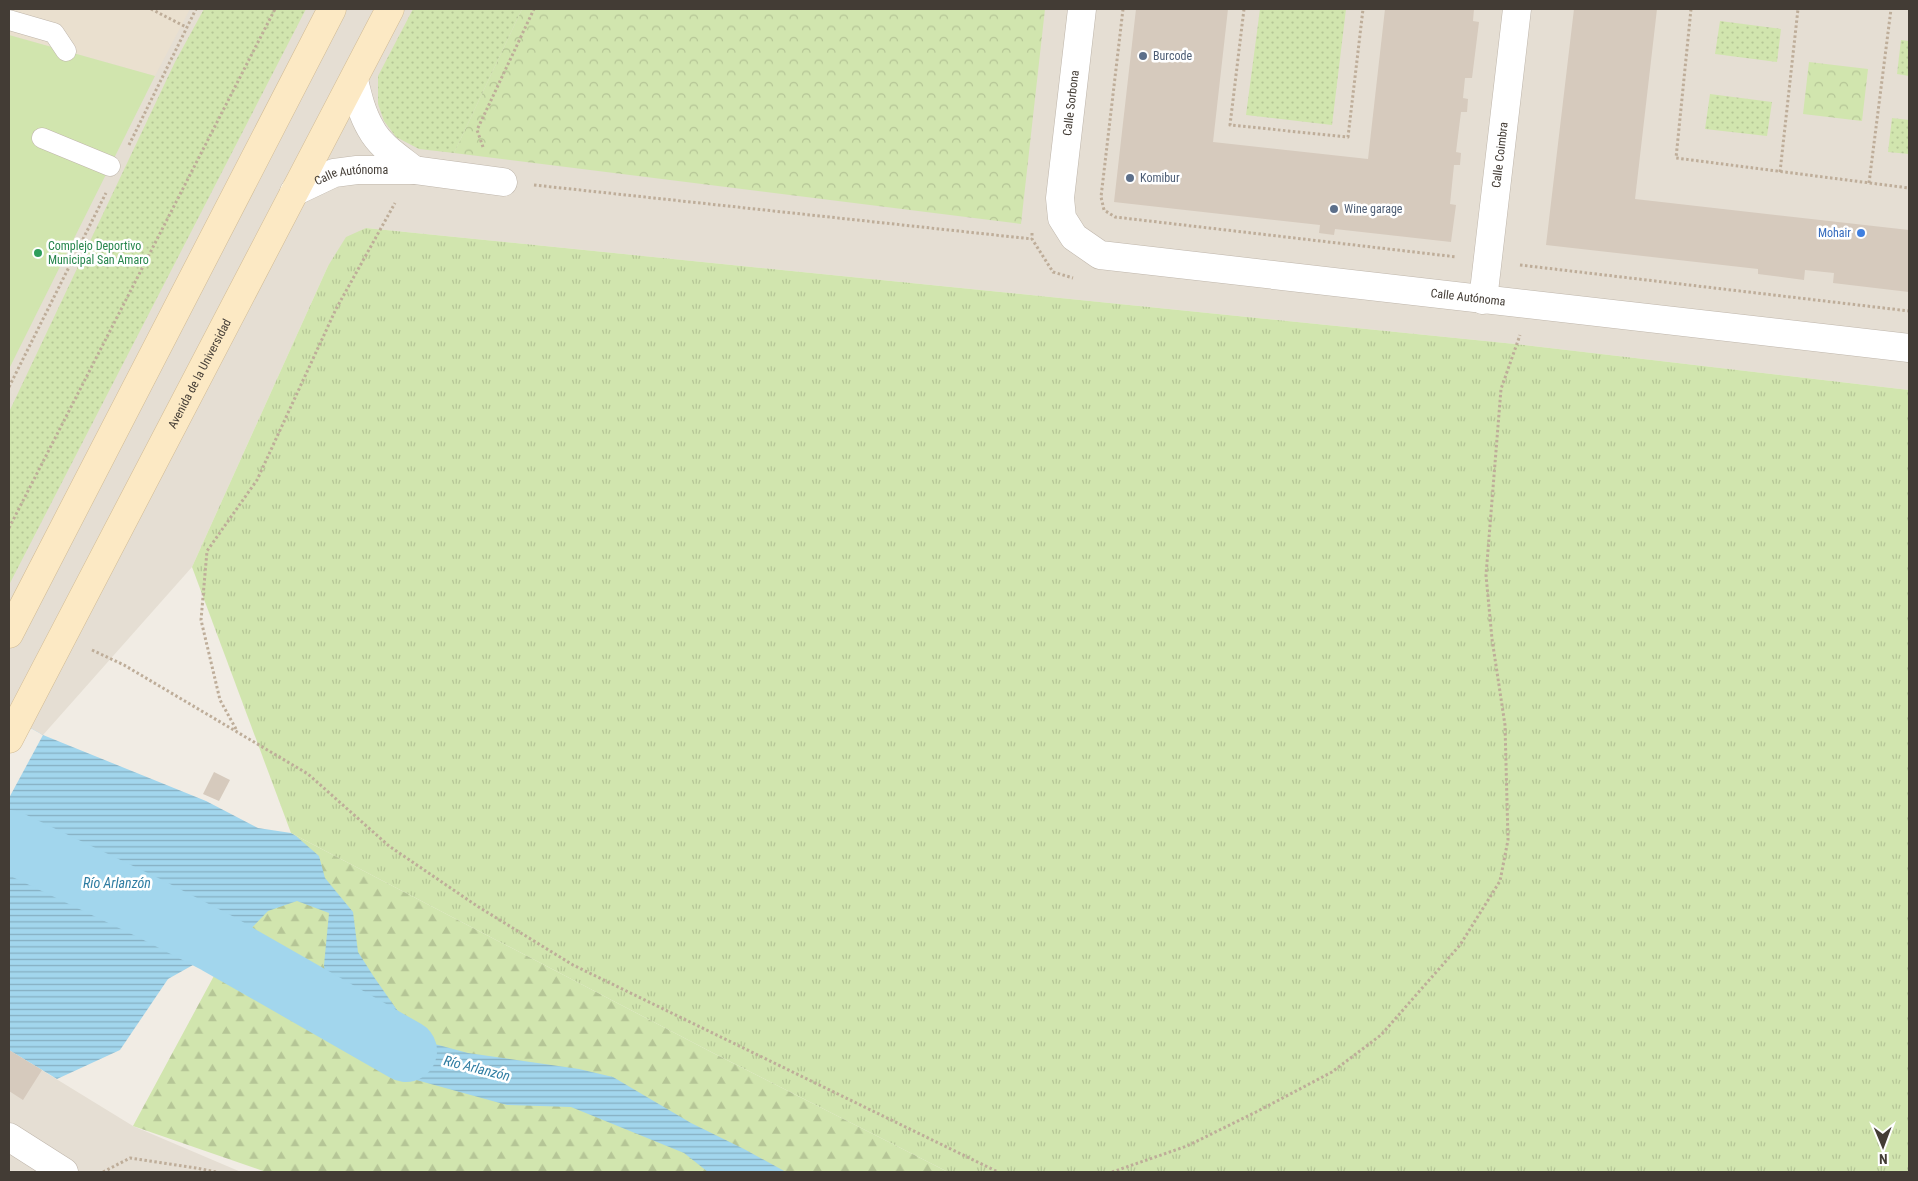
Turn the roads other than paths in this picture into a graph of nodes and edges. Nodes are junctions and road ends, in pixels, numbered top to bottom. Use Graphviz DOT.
graph roads {
  1 [pos="332,9"];
  2 [pos="390,9"];
  3 [pos="1082,9"];
  4 [pos="1517,9"];
  5 [pos="22,18"];
  6 [pos="66,51"];
  7 [pos="354,80"];
  8 [pos="42,138"];
  9 [pos="110,166"];
  10 [pos="414,170"];
  11 [pos="503,182"];
  12 [pos="294,192"];
  13 [pos="1060,198"];
  14 [pos="1483,300"];
  15 [pos="1909,348"];
  16 [pos="9,634"];
  17 [pos="13,730"];
  18 [pos="9,1137"];
  19 [pos="64,1172"];
  1 -- 16 [label="main road"];
  2 -- 7 [label="main road, Avenida de la Universidad"];
  3 -- 13 [label="street, Calle Sorbona"];
  4 -- 14 [label="street, Calle Coimbra"];
  5 -- 6 [label="lane"];
  7 -- 10 [label="street, Calle Autónoma"];
  7 -- 12 [label="main road, Avenida de la Universidad"];
  8 -- 9 [label="lane"];
  10 -- 11 [label="street, Calle Autónoma"];
  10 -- 12 [label="street, Calle Autónoma"];
  12 -- 17 [label="main road, Avenida de la Universidad"];
  13 -- 14 [label="street, Calle Autónoma"];
  14 -- 15 [label="street, Calle Autónoma"];
  18 -- 19 [label="street"];
}
